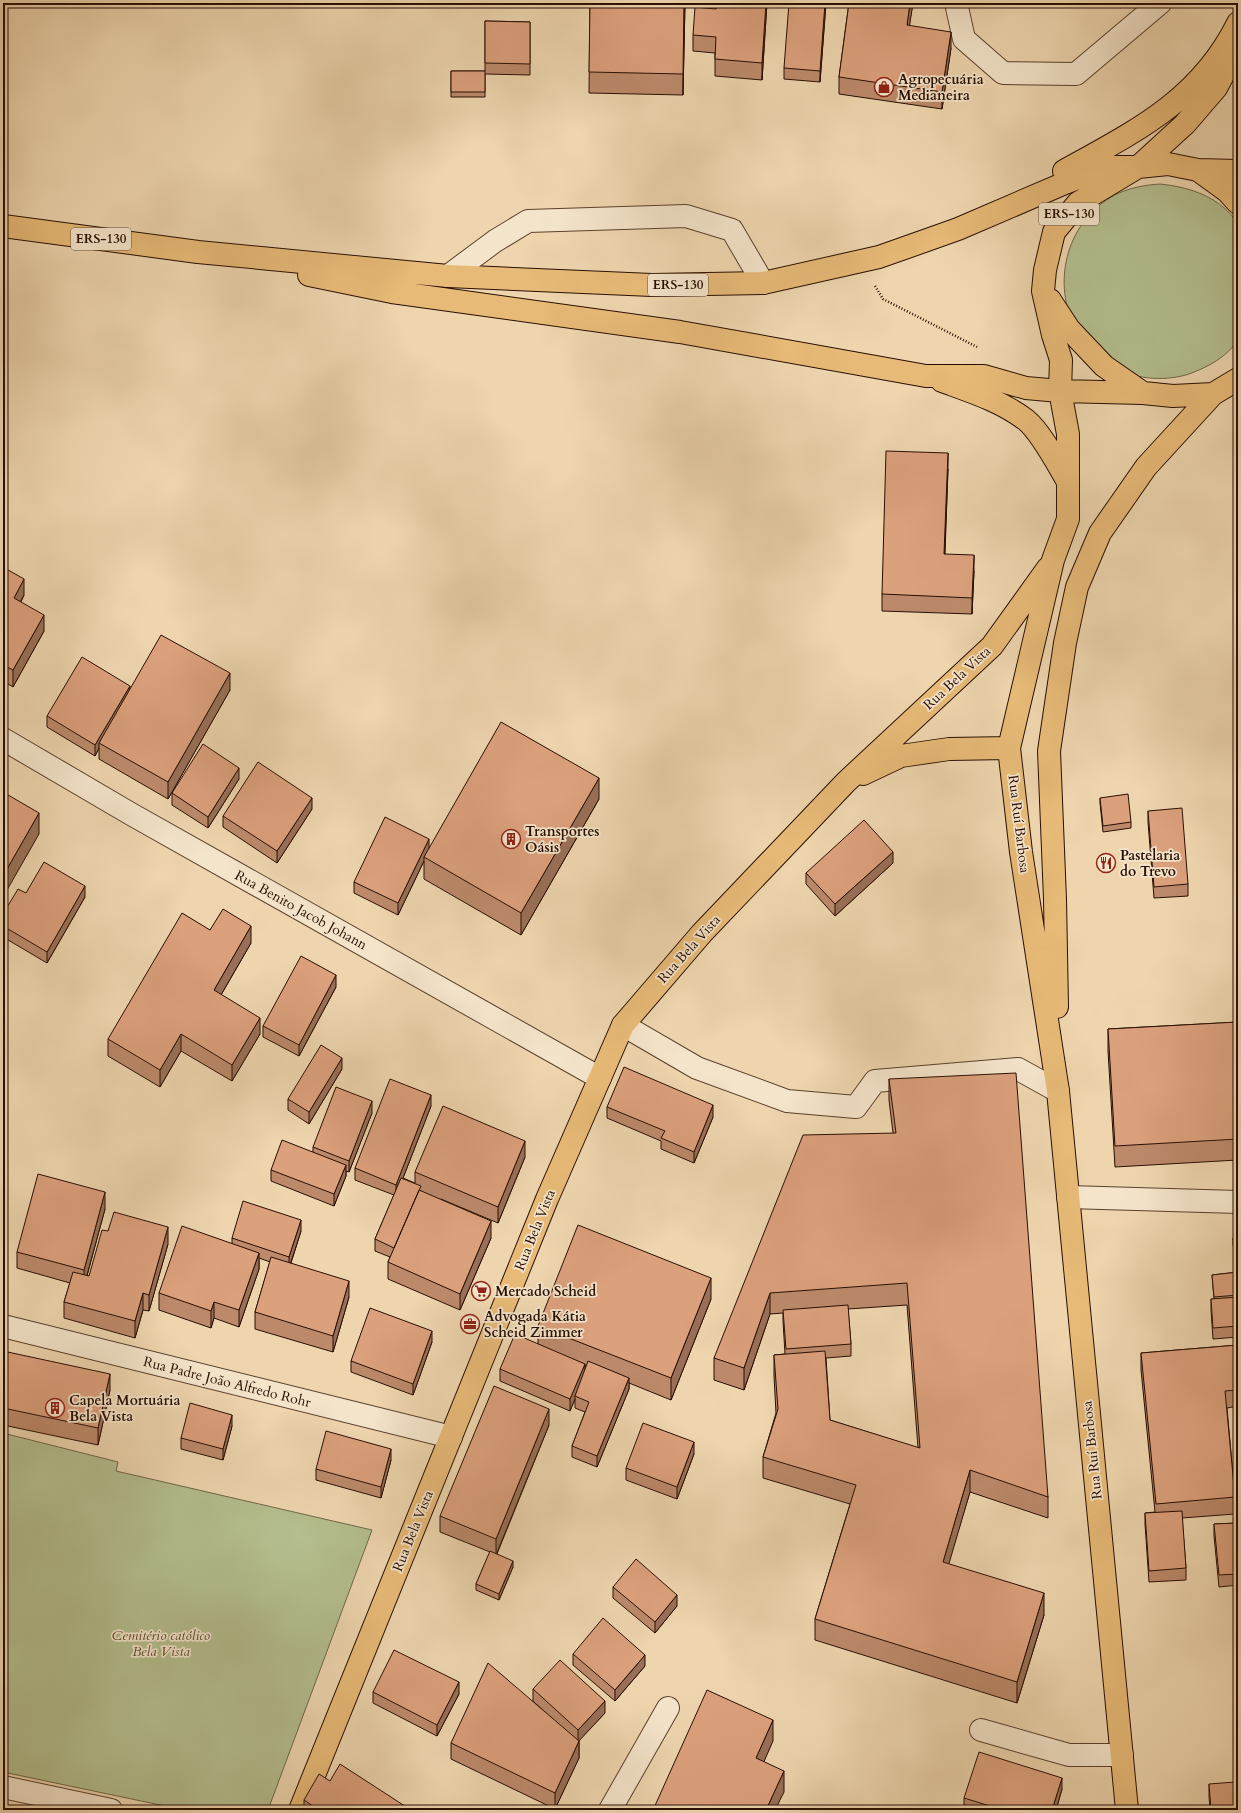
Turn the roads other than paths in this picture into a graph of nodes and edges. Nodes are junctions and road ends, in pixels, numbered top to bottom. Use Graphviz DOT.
graph roads {
  1 [pos="956,3"];
  2 [pos="1160,3"];
  3 [pos="1238,23"];
  4 [pos="1238,47"];
  5 [pos="1138,167"];
  6 [pos="1198,170"];
  7 [pos="1238,171"];
  8 [pos="1238,203"];
  9 [pos="3,226"];
  10 [pos="958,229"];
  11 [pos="198,252"];
  12 [pos="448,276"];
  13 [pos="763,283"];
  14 [pos="1043,291"];
  15 [pos="926,376"];
  16 [pos="1238,379"];
  17 [pos="1060,391"];
  18 [pos="1143,393"];
  19 [pos="1213,394"];
  20 [pos="1069,484"];
  21 [pos="1053,560"];
  22 [pos="1080,579"];
  23 [pos="3,739"];
  24 [pos="1010,748"];
  25 [pos="846,782"];
  26 [pos="623,1025"];
  27 [pos="600,1078"];
  28 [pos="1058,1090"];
  29 [pos="1068,1197"];
  30 [pos="1238,1202"];
  31 [pos="3,1326"];
  32 [pos="451,1437"];
  33 [pos="668,1708"];
  34 [pos="981,1730"];
  35 [pos="1122,1755"];
  36 [pos="3,1787"];
  37 [pos="111,1810"];
  38 [pos="300,1810"];
  39 [pos="610,1810"];
  40 [pos="1127,1810"];
  1 -- 2 [label="street"];
  3 -- 10 [label="main road"];
  4 -- 5 [label="main road"];
  5 -- 6 [label="main road, ERS-130"];
  5 -- 10 [label="main road, ERS-130"];
  5 -- 14 [label="main road, ERS-130"];
  6 -- 7 [label="main road, ERS-130"];
  6 -- 8 [label="main road, ERS-130"];
  9 -- 11 [label="main road, ERS-130"];
  10 -- 13 [label="main road, ERS-130"];
  11 -- 12 [label="main road, ERS-130"];
  11 -- 15 [label="main road, ERS-130"];
  12 -- 13 [label="main road, ERS-130"];
  12 -- 13 [label="street"];
  14 -- 17 [label="main road, ERS-130"];
  14 -- 18 [label="main road, ERS-130"];
  15 -- 17 [label="main road, ERS-130"];
  15 -- 20 [label="main road"];
  16 -- 19 [label="main road, ERS-130"];
  17 -- 18 [label="main road, ERS-130"];
  17 -- 20 [label="main road"];
  18 -- 19 [label="main road, ERS-130"];
  19 -- 22 [label="main road"];
  20 -- 21 [label="main road"];
  21 -- 24 [label="main road, Rua Ruí Barbosa"];
  21 -- 25 [label="main road, Rua Bela Vista"];
  22 -- 24 [label="main road"];
  22 -- 28 [label="main road, Rua Ruí Barbosa"];
  23 -- 27 [label="street, Rua Benito Jacob Johann"];
  24 -- 25 [label="main road, Rua Bela Vista"];
  24 -- 28 [label="main road, Rua Ruí Barbosa"];
  25 -- 26 [label="main road, Rua Bela Vista"];
  26 -- 27 [label="main road, Rua Bela Vista"];
  26 -- 28 [label="street"];
  27 -- 32 [label="main road, Rua Bela Vista"];
  28 -- 29 [label="main road, Rua Ruí Barbosa"];
  29 -- 30 [label="street"];
  29 -- 35 [label="main road, Rua Ruí Barbosa"];
  31 -- 32 [label="street, Rua Padre João Alfredo Rohr"];
  32 -- 38 [label="main road, Rua Bela Vista"];
  33 -- 39 [label="street"];
  34 -- 35 [label="street"];
  35 -- 40 [label="main road, Rua Ruí Barbosa"];
  36 -- 37 [label="street"];
}
